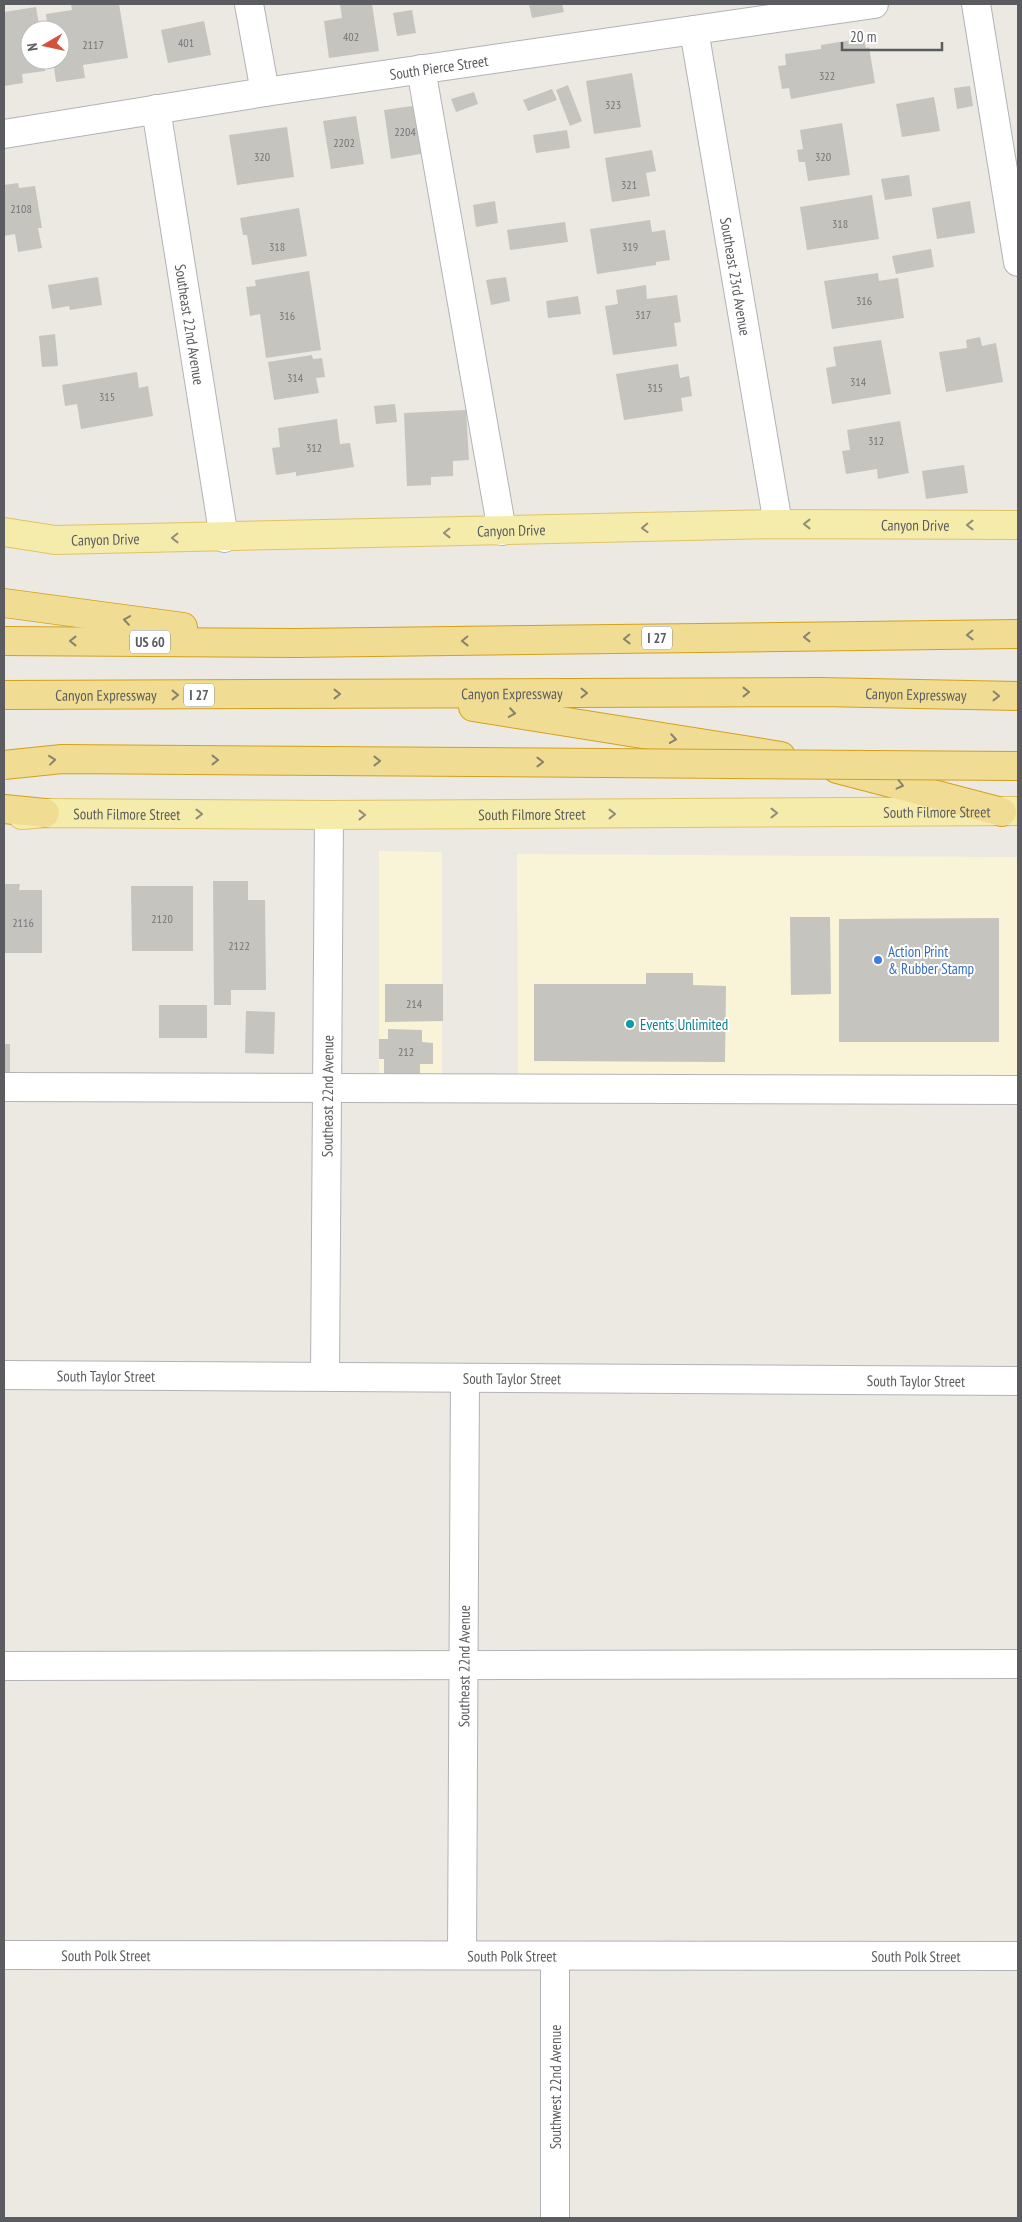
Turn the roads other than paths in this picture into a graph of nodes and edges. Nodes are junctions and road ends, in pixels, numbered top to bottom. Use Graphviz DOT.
graph roads {
  1 [pos="249,4"];
  2 [pos="874,4"];
  3 [pos="976,4"];
  4 [pos="694,30"];
  5 [pos="421,69"];
  6 [pos="265,92"];
  7 [pos="156,109"];
  8 [pos="4,134"];
  9 [pos="1018,262"];
  10 [pos="778,524"];
  11 [pos="1018,525"];
  12 [pos="502,531"];
  13 [pos="4,532"];
  14 [pos="224,538"];
  15 [pos="4,603"];
  16 [pos="1018,634"];
  17 [pos="4,641"];
  18 [pos="296,643"];
  19 [pos="395,694"];
  20 [pos="4,695"];
  21 [pos="1018,696"];
  22 [pos="4,765"];
  23 [pos="1018,766"];
  24 [pos="4,809"];
  25 [pos="1010,811"];
  26 [pos="45,813"];
  27 [pos="329,816"];
  28 [pos="4,817"];
  29 [pos="4,1087"];
  30 [pos="327,1088"];
  31 [pos="1018,1090"];
  32 [pos="4,1375"];
  33 [pos="325,1376"];
  34 [pos="466,1378"];
  35 [pos="1018,1382"];
  36 [pos="1018,1664"];
  37 [pos="4,1666"];
  38 [pos="464,1666"];
  39 [pos="4,1955"];
  40 [pos="462,1955"];
  41 [pos="555,1956"];
  42 [pos="1018,1956"];
  43 [pos="555,2218"];
  1 -- 6 [label="street"];
  2 -- 4 [label="street, South Pierce Street"];
  3 -- 9 [label="street"];
  4 -- 5 [label="street, South Pierce Street"];
  4 -- 10 [label="street, Southeast 23rd Avenue"];
  5 -- 6 [label="street, South Pierce Street"];
  5 -- 12 [label="street"];
  6 -- 7 [label="street, South Pierce Street"];
  7 -- 8 [label="street, South Pierce Street"];
  7 -- 14 [label="street, Southeast 22nd Avenue"];
  11 -- 10 [label="main road, Canyon Drive, one-way"];
  10 -- 12 [label="main road, Canyon Drive, one-way"];
  12 -- 14 [label="main road, Canyon Drive, one-way"];
  14 -- 13 [label="main road, Canyon Drive, one-way"];
  18 -- 15 [label="highway, one-way"];
  16 -- 18 [label="highway, I 27, one-way"];
  18 -- 17 [label="highway, US 60, one-way"];
  20 -- 19 [label="highway, Canyon Expressway / I 27, one-way"];
  19 -- 21 [label="highway, Canyon Expressway / I 27, one-way"];
  19 -- 25 [label="highway, one-way"];
  22 -- 23 [label="highway, one-way, bridge"];
  24 -- 26 [label="highway"];
  27 -- 25 [label="main road, South Filmore Street, one-way"];
  26 -- 27 [label="main road, South Filmore Street, one-way"];
  26 -- 28 [label="main road"];
  27 -- 30 [label="street, Southeast 22nd Avenue"];
  29 -- 30 [label="street"];
  30 -- 31 [label="street"];
  30 -- 33 [label="street, Southeast 22nd Avenue"];
  32 -- 33 [label="street, South Taylor Street"];
  33 -- 34 [label="street, South Taylor Street"];
  34 -- 35 [label="street, South Taylor Street"];
  34 -- 38 [label="street, Southeast 22nd Avenue"];
  36 -- 38 [label="street"];
  37 -- 38 [label="street"];
  38 -- 40 [label="street, Southeast 22nd Avenue"];
  39 -- 40 [label="street, South Polk Street"];
  40 -- 41 [label="street, South Polk Street"];
  41 -- 42 [label="street, South Polk Street"];
  41 -- 43 [label="street, Southwest 22nd Avenue"];
}
